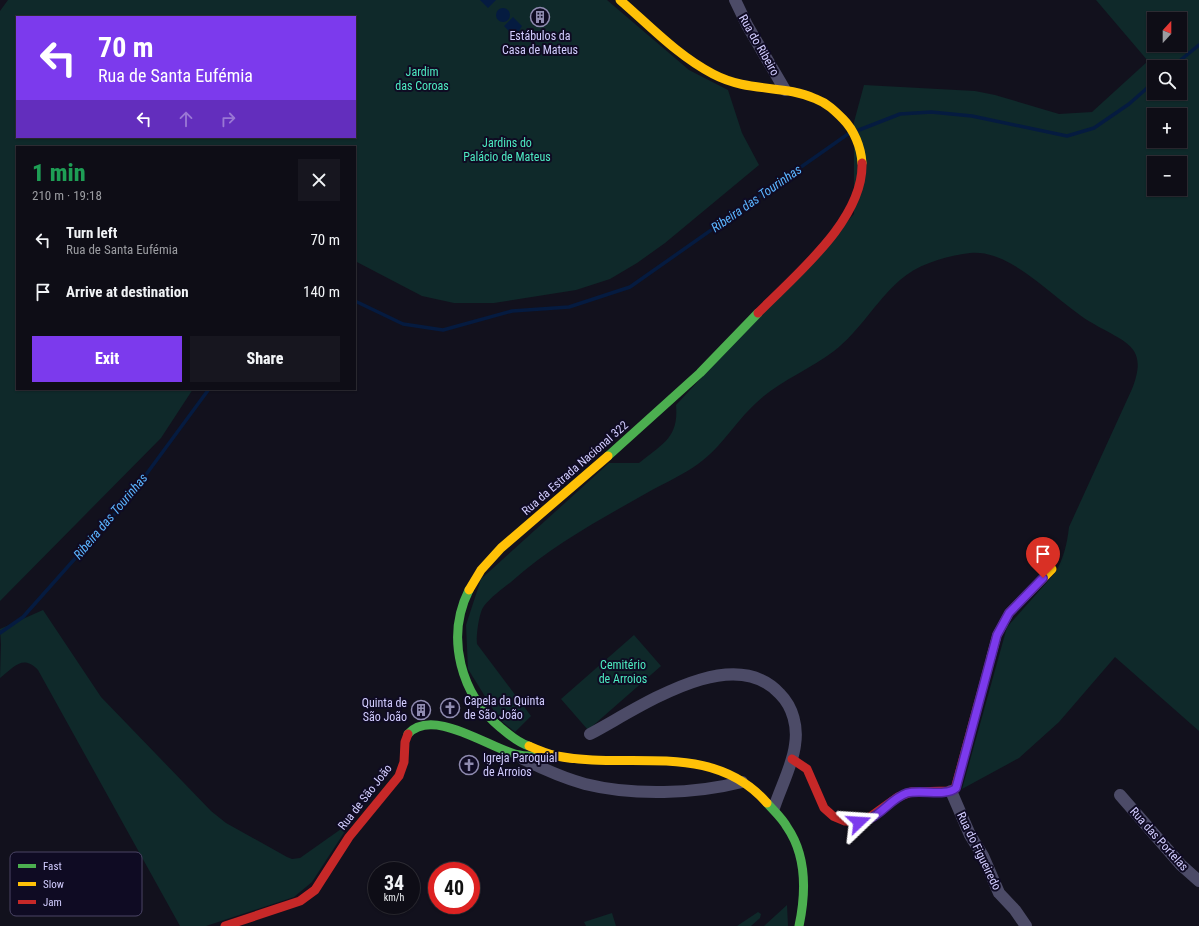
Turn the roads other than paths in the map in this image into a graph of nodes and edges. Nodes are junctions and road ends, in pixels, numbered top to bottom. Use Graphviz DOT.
graph roads {
  1 [pos="620,0"];
  2 [pos="735,0"];
  3 [pos="785,90"];
  4 [pos="1052,569"];
  5 [pos="590,734"];
  6 [pos="515,755"];
  7 [pos="546,755"];
  8 [pos="792,759"];
  9 [pos="784,778"];
  10 [pos="744,781"];
  11 [pos="951,791"];
  12 [pos="760,794"];
  13 [pos="1120,795"];
  14 [pos="774,808"];
  15 [pos="1199,881"];
  16 [pos="224,926"];
  17 [pos="799,926"];
  18 [pos="1026,926"];
  1 -- 3 [label="main road, Rua da Estrada Nacional 322"];
  2 -- 3 [label="street, Rua do Ribeiro"];
  3 -- 7 [label="main road, Rua da Estrada Nacional 322"];
  4 -- 11 [label="main road"];
  5 -- 8 [label="street"];
  6 -- 7 [label="main road, Rua de São João"];
  6 -- 10 [label="street"];
  6 -- 16 [label="main road, Rua de São João"];
  7 -- 10 [label="main road, Rua da Estrada Nacional 322"];
  8 -- 9 [label="street"];
  8 -- 11 [label="main road"];
  9 -- 12 [label="street"];
  9 -- 14 [label="street"];
  10 -- 12 [label="main road, Rua da Estrada Nacional 322"];
  11 -- 18 [label="street, Rua do Figueiredo"];
  12 -- 14 [label="main road, Rua da Estrada Nacional 322"];
  13 -- 15 [label="street, Rua das Portelas"];
  14 -- 17 [label="main road, Rua da Estrada Nacional 322"];
}
